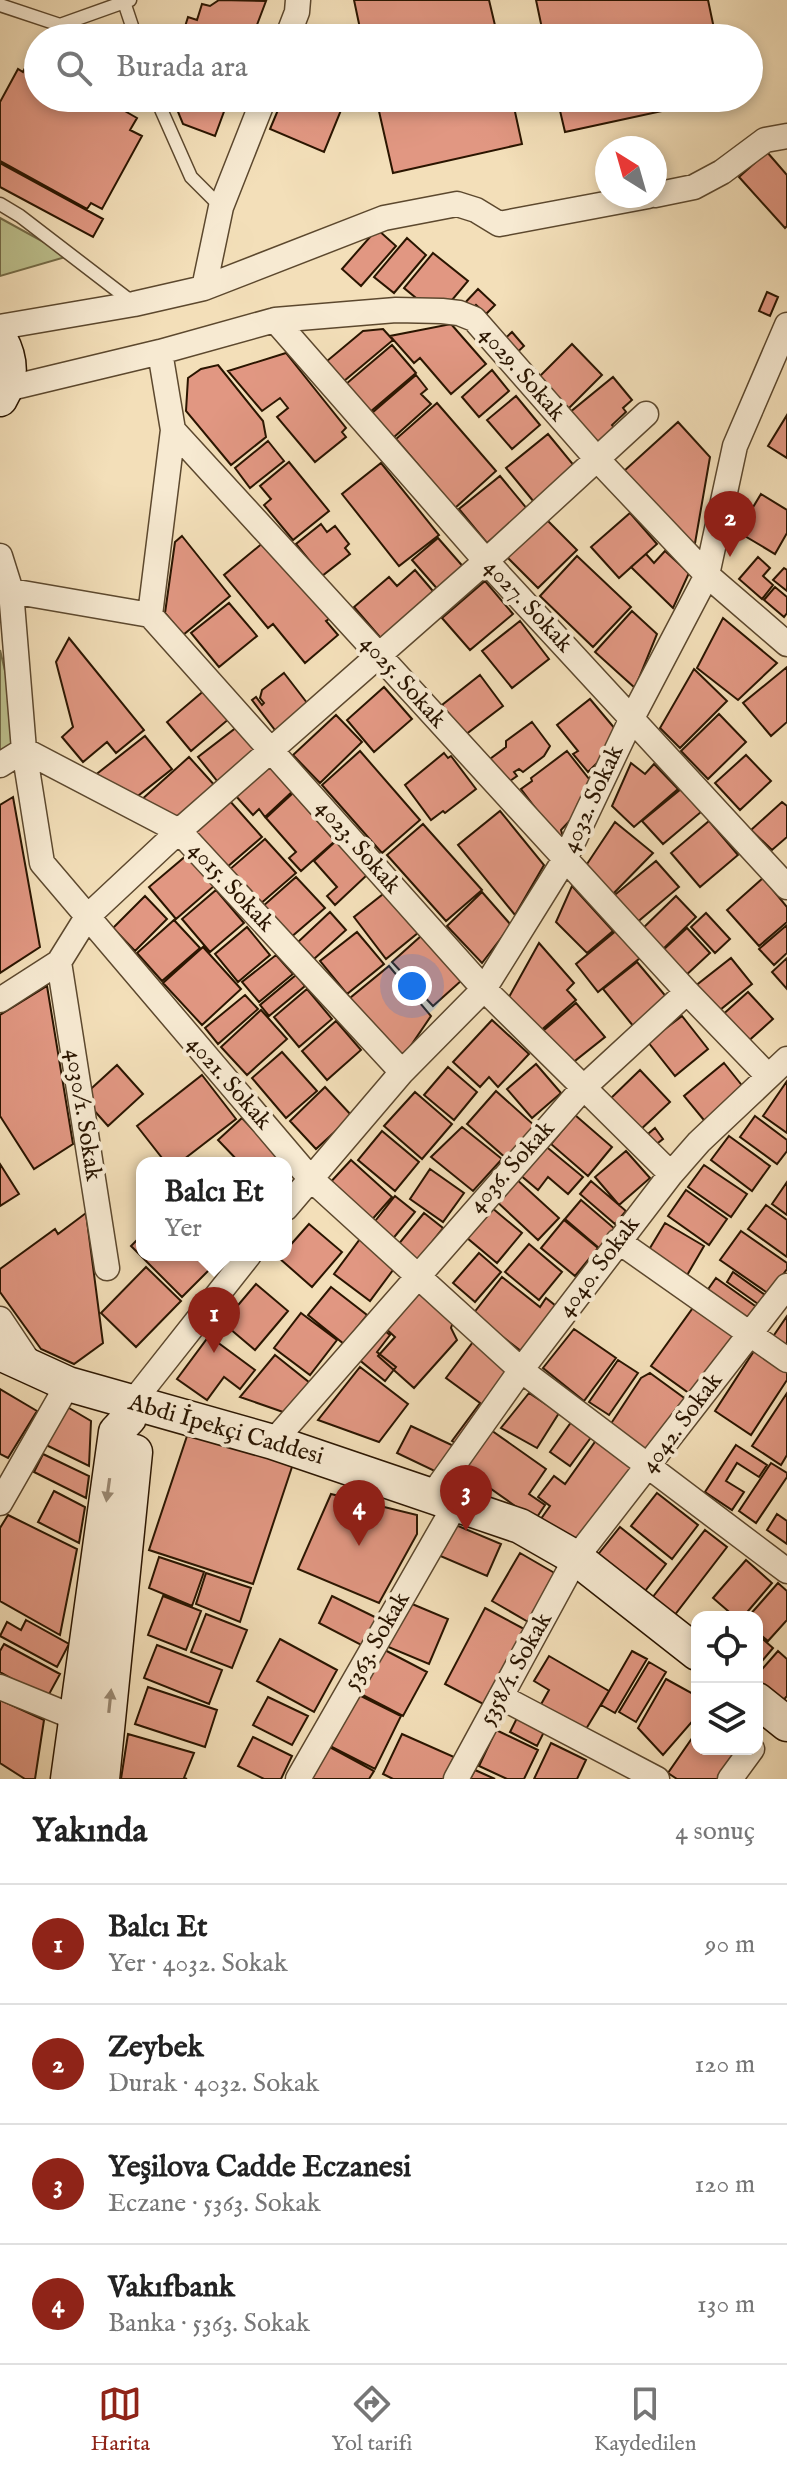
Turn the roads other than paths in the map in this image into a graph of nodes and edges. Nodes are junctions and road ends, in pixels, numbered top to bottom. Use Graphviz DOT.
graph roads {
  1 [pos="298,0"];
  2 [pos="127,1"];
  3 [pos="0,5"];
  4 [pos="57,24"];
  5 [pos="63,24"];
  6 [pos="133,24"];
  7 [pos="292,24"];
  8 [pos="162,112"];
  9 [pos="258,112"];
  10 [pos="787,136"];
  11 [pos="667,193"];
  12 [pos="0,204"];
  13 [pos="595,206"];
  14 [pos="221,207"];
  15 [pos="204,288"];
  16 [pos="134,304"];
  17 [pos="275,320"];
  18 [pos="787,325"];
  19 [pos="0,327"];
  20 [pos="0,339"];
  21 [pos="160,352"];
  22 [pos="3,394"];
  23 [pos="646,414"];
  24 [pos="173,430"];
  25 [pos="596,458"];
  26 [pos="0,556"];
  27 [pos="486,561"];
  28 [pos="707,575"];
  29 [pos="11,591"];
  30 [pos="150,615"];
  31 [pos="786,642"];
  32 [pos="378,655"];
  33 [pos="632,718"];
  34 [pos="24,750"];
  35 [pos="273,750"];
  36 [pos="0,765"];
  37 [pos="179,831"];
  38 [pos="565,859"];
  39 [pos="787,887"];
  40 [pos="87,917"];
  41 [pos="59,962"];
  42 [pos="484,989"];
  43 [pos="687,992"];
  44 [pos="0,1000"];
  45 [pos="787,1059"];
  46 [pos="402,1072"];
  47 [pos="768,1076"];
  48 [pos="584,1087"];
  49 [pos="671,1174"];
  50 [pos="310,1178"];
  51 [pos="292,1200"];
  52 [pos="618,1241"];
  53 [pos="244,1261"];
  54 [pos="107,1268"];
  55 [pos="417,1275"];
  56 [pos="787,1286"];
  57 [pos="0,1319"];
  58 [pos="750,1334"];
  59 [pos="0,1353"];
  60 [pos="787,1360"];
  61 [pos="34,1369"];
  62 [pos="521,1370"];
  63 [pos="68,1384"];
  64 [pos="130,1411"];
  65 [pos="273,1442"];
  66 [pos="649,1467"];
  67 [pos="445,1498"];
  68 [pos="0,1503"];
  69 [pos="576,1558"];
  70 [pos="787,1571"];
  71 [pos="691,1648"];
  72 [pos="0,1687"];
  73 [pos="501,1697"];
  74 [pos="76,1718"];
  75 [pos="748,1755"];
  76 [pos="68,1779"];
  77 [pos="102,1779"];
  78 [pos="298,1779"];
  79 [pos="456,1779"];
  80 [pos="657,1779"];
  81 [pos="730,1779"];
  1 -- 7 [label="street"];
  2 -- 5 [label="lane"];
  2 -- 6 [label="lane"];
  3 -- 4 [label="lane"];
  8 -- 14 [label="lane"];
  9 -- 14 [label="street"];
  10 -- 11 [label="street"];
  12 -- 16 [label="lane"];
  13 -- 15 [label="street"];
  14 -- 15 [label="street"];
  15 -- 16 [label="street"];
  16 -- 19 [label="street"];
  17 -- 21 [label="street, 4029. Sokak"];
  17 -- 25 [label="street, 4029. Sokak"];
  17 -- 27 [label="street, 4027. Sokak"];
  18 -- 28 [label="street, 4032. Sokak"];
  20 -- 22 [label="street"];
  21 -- 22 [label="street, 4029. Sokak"];
  21 -- 24 [label="street"];
  23 -- 25 [label="street"];
  24 -- 30 [label="street"];
  24 -- 32 [label="street, 4025. Sokak"];
  25 -- 27 [label="street"];
  25 -- 28 [label="street, 4029. Sokak"];
  26 -- 29 [label="street, 4021. Sokak"];
  27 -- 32 [label="street"];
  27 -- 33 [label="street, 4027. Sokak"];
  28 -- 31 [label="street, 4029. Sokak"];
  28 -- 33 [label="street, 4032. Sokak"];
  29 -- 30 [label="street"];
  29 -- 34 [label="street, 4021. Sokak"];
  30 -- 35 [label="street, 4023. Sokak"];
  32 -- 35 [label="street"];
  32 -- 38 [label="street, 4025. Sokak"];
  33 -- 38 [label="street, 4032. Sokak"];
  33 -- 39 [label="street, 4027. Sokak"];
  34 -- 36 [label="street"];
  34 -- 37 [label="street, 4015. Sokak"];
  34 -- 40 [label="street, 4021. Sokak"];
  35 -- 37 [label="street"];
  35 -- 42 [label="street, 4023. Sokak"];
  37 -- 40 [label="street"];
  37 -- 46 [label="street, 4015. Sokak"];
  38 -- 42 [label="street, 4032. Sokak"];
  38 -- 43 [label="street, 4025. Sokak"];
  40 -- 41 [label="street"];
  40 -- 50 [label="street, 4021. Sokak"];
  41 -- 44 [label="street"];
  41 -- 54 [label="street, 4030/1. Sokak"];
  42 -- 46 [label="street, 4032. Sokak"];
  42 -- 48 [label="street, 4023. Sokak"];
  43 -- 47 [label="street"];
  43 -- 48 [label="street, 4036. Sokak"];
  45 -- 47 [label="street, 4040. Sokak"];
  46 -- 50 [label="street, 4032. Sokak"];
  47 -- 49 [label="street, 4040. Sokak"];
  48 -- 49 [label="street, 4023. Sokak"];
  48 -- 55 [label="street, 4036. Sokak"];
  49 -- 52 [label="street, 4040. Sokak"];
  50 -- 51 [label="street, 4032. Sokak"];
  50 -- 55 [label="street, 4021. Sokak"];
  52 -- 58 [label="street"];
  52 -- 62 [label="street, 4040. Sokak"];
  53 -- 64 [label="street"];
  55 -- 62 [label="street, 4021. Sokak"];
  55 -- 65 [label="street, 4036. Sokak"];
  56 -- 58 [label="street, 4042. Sokak"];
  57 -- 61 [label="street"];
  58 -- 60 [label="street"];
  58 -- 66 [label="street, 4042. Sokak"];
  59 -- 61 [label="street, Abdi İpekçi Caddesi"];
  61 -- 63 [label="street, Abdi İpekçi Caddesi"];
  62 -- 66 [label="street, 4021. Sokak"];
  62 -- 67 [label="street, 4040. Sokak"];
  63 -- 64 [label="street, Abdi İpekçi Caddesi"];
  63 -- 68 [label="street"];
  64 -- 65 [label="street, Abdi İpekçi Caddesi"];
  64 -- 74 [label="street, one-way"];
  77 -- 64 [label="street, one-way"];
  65 -- 67 [label="street, Abdi İpekçi Caddesi"];
  66 -- 69 [label="street, 4042. Sokak"];
  66 -- 70 [label="street, 4021. Sokak"];
  67 -- 69 [label="street, Abdi İpekçi Caddesi"];
  67 -- 78 [label="street, 5363. Sokak"];
  69 -- 71 [label="street, Abdi İpekçi Caddesi"];
  69 -- 73 [label="street, 5358/1. Sokak"];
  72 -- 74 [label="street"];
  73 -- 79 [label="street, 5358/1. Sokak"];
  73 -- 80 [label="street"];
  74 -- 76 [label="street"];
  75 -- 81 [label="street"];
}
